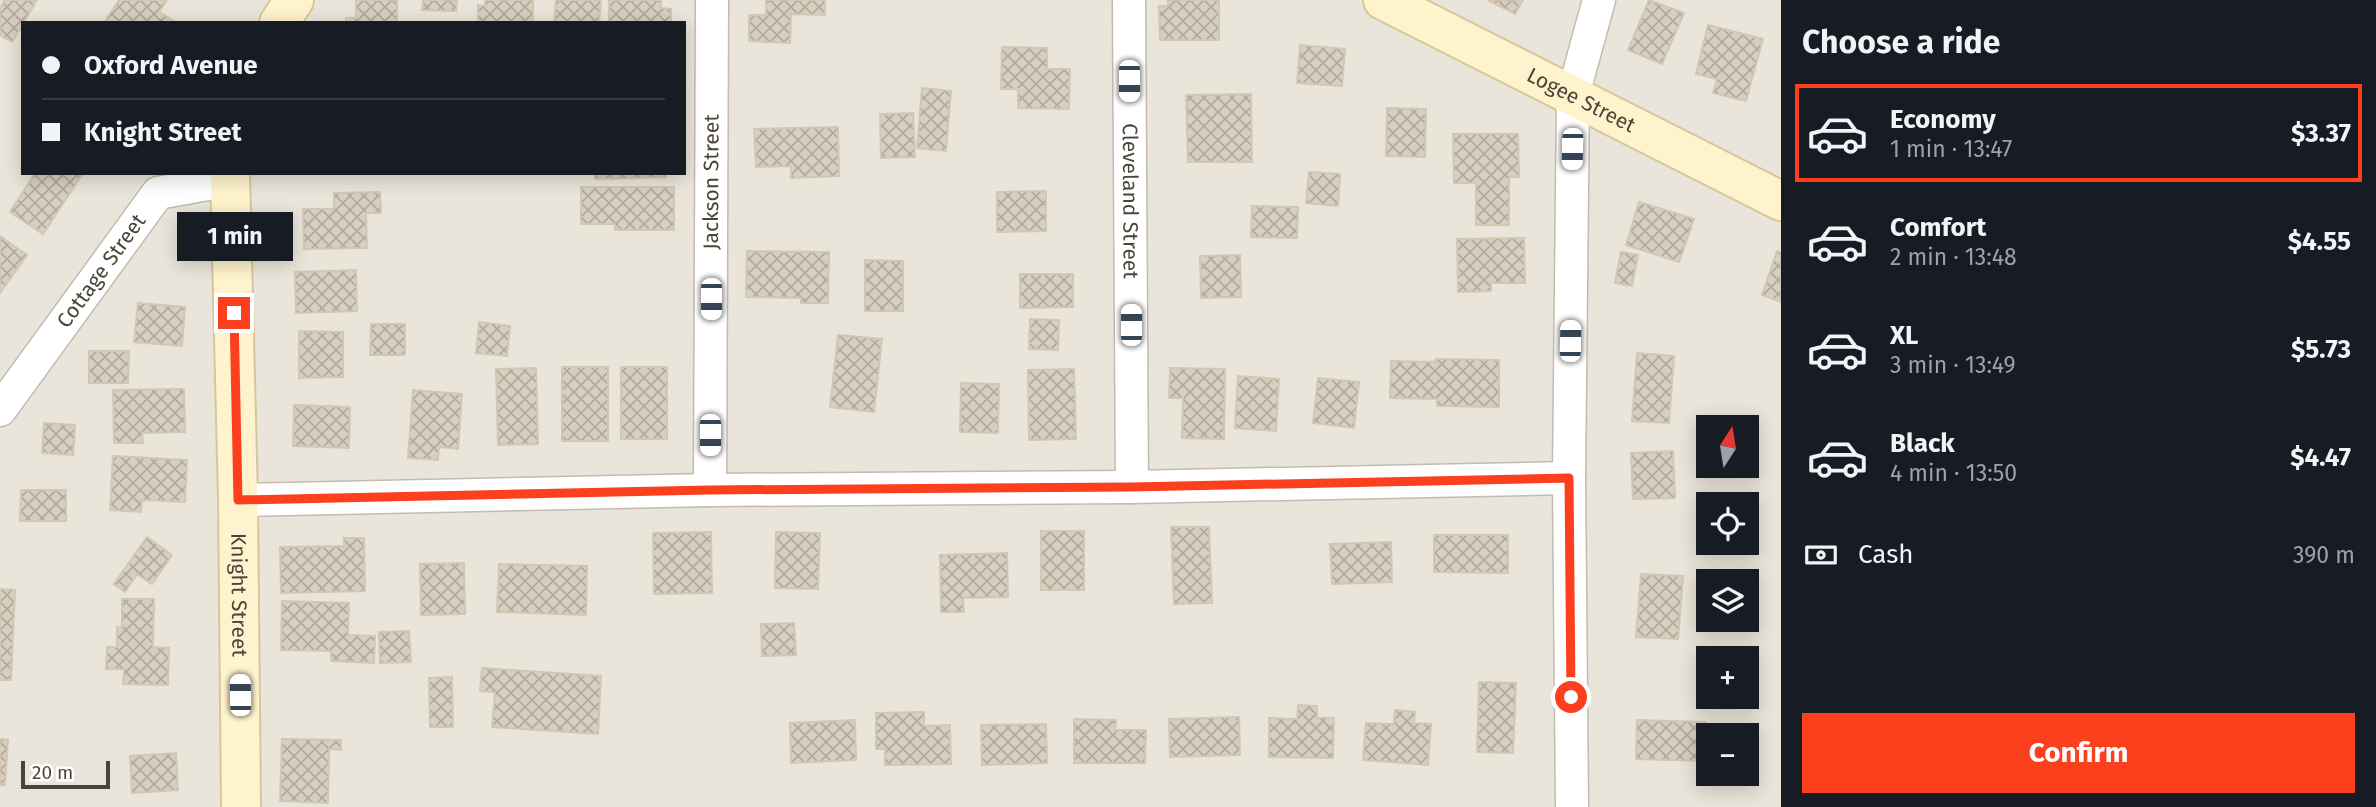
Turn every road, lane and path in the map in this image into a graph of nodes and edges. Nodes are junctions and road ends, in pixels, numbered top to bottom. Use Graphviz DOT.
graph roads {
  1 [pos="294,0"];
  2 [pos="712,0"];
  3 [pos="1129,0"];
  4 [pos="1383,0"];
  5 [pos="1599,0"];
  6 [pos="280,21"];
  7 [pos="1573,95"];
  8 [pos="230,177"];
  9 [pos="1781,201"];
  10 [pos="3,401"];
  11 [pos="1569,478"];
  12 [pos="1132,487"];
  13 [pos="710,490"];
  14 [pos="238,500"];
  15 [pos="241,807"];
  16 [pos="1572,807"];
  1 -- 6 [label="street"];
  2 -- 13 [label="street, Jackson Street"];
  3 -- 12 [label="street, Cleveland Street"];
  4 -- 7 [label="street, Logee Street"];
  5 -- 7 [label="street"];
  7 -- 9 [label="street, Logee Street"];
  7 -- 11 [label="street"];
  8 -- 10 [label="street, Cottage Street"];
  8 -- 14 [label="street, Knight Street"];
  11 -- 12 [label="street"];
  11 -- 16 [label="street"];
  12 -- 13 [label="street"];
  13 -- 14 [label="street"];
  14 -- 15 [label="street, Knight Street"];
}
